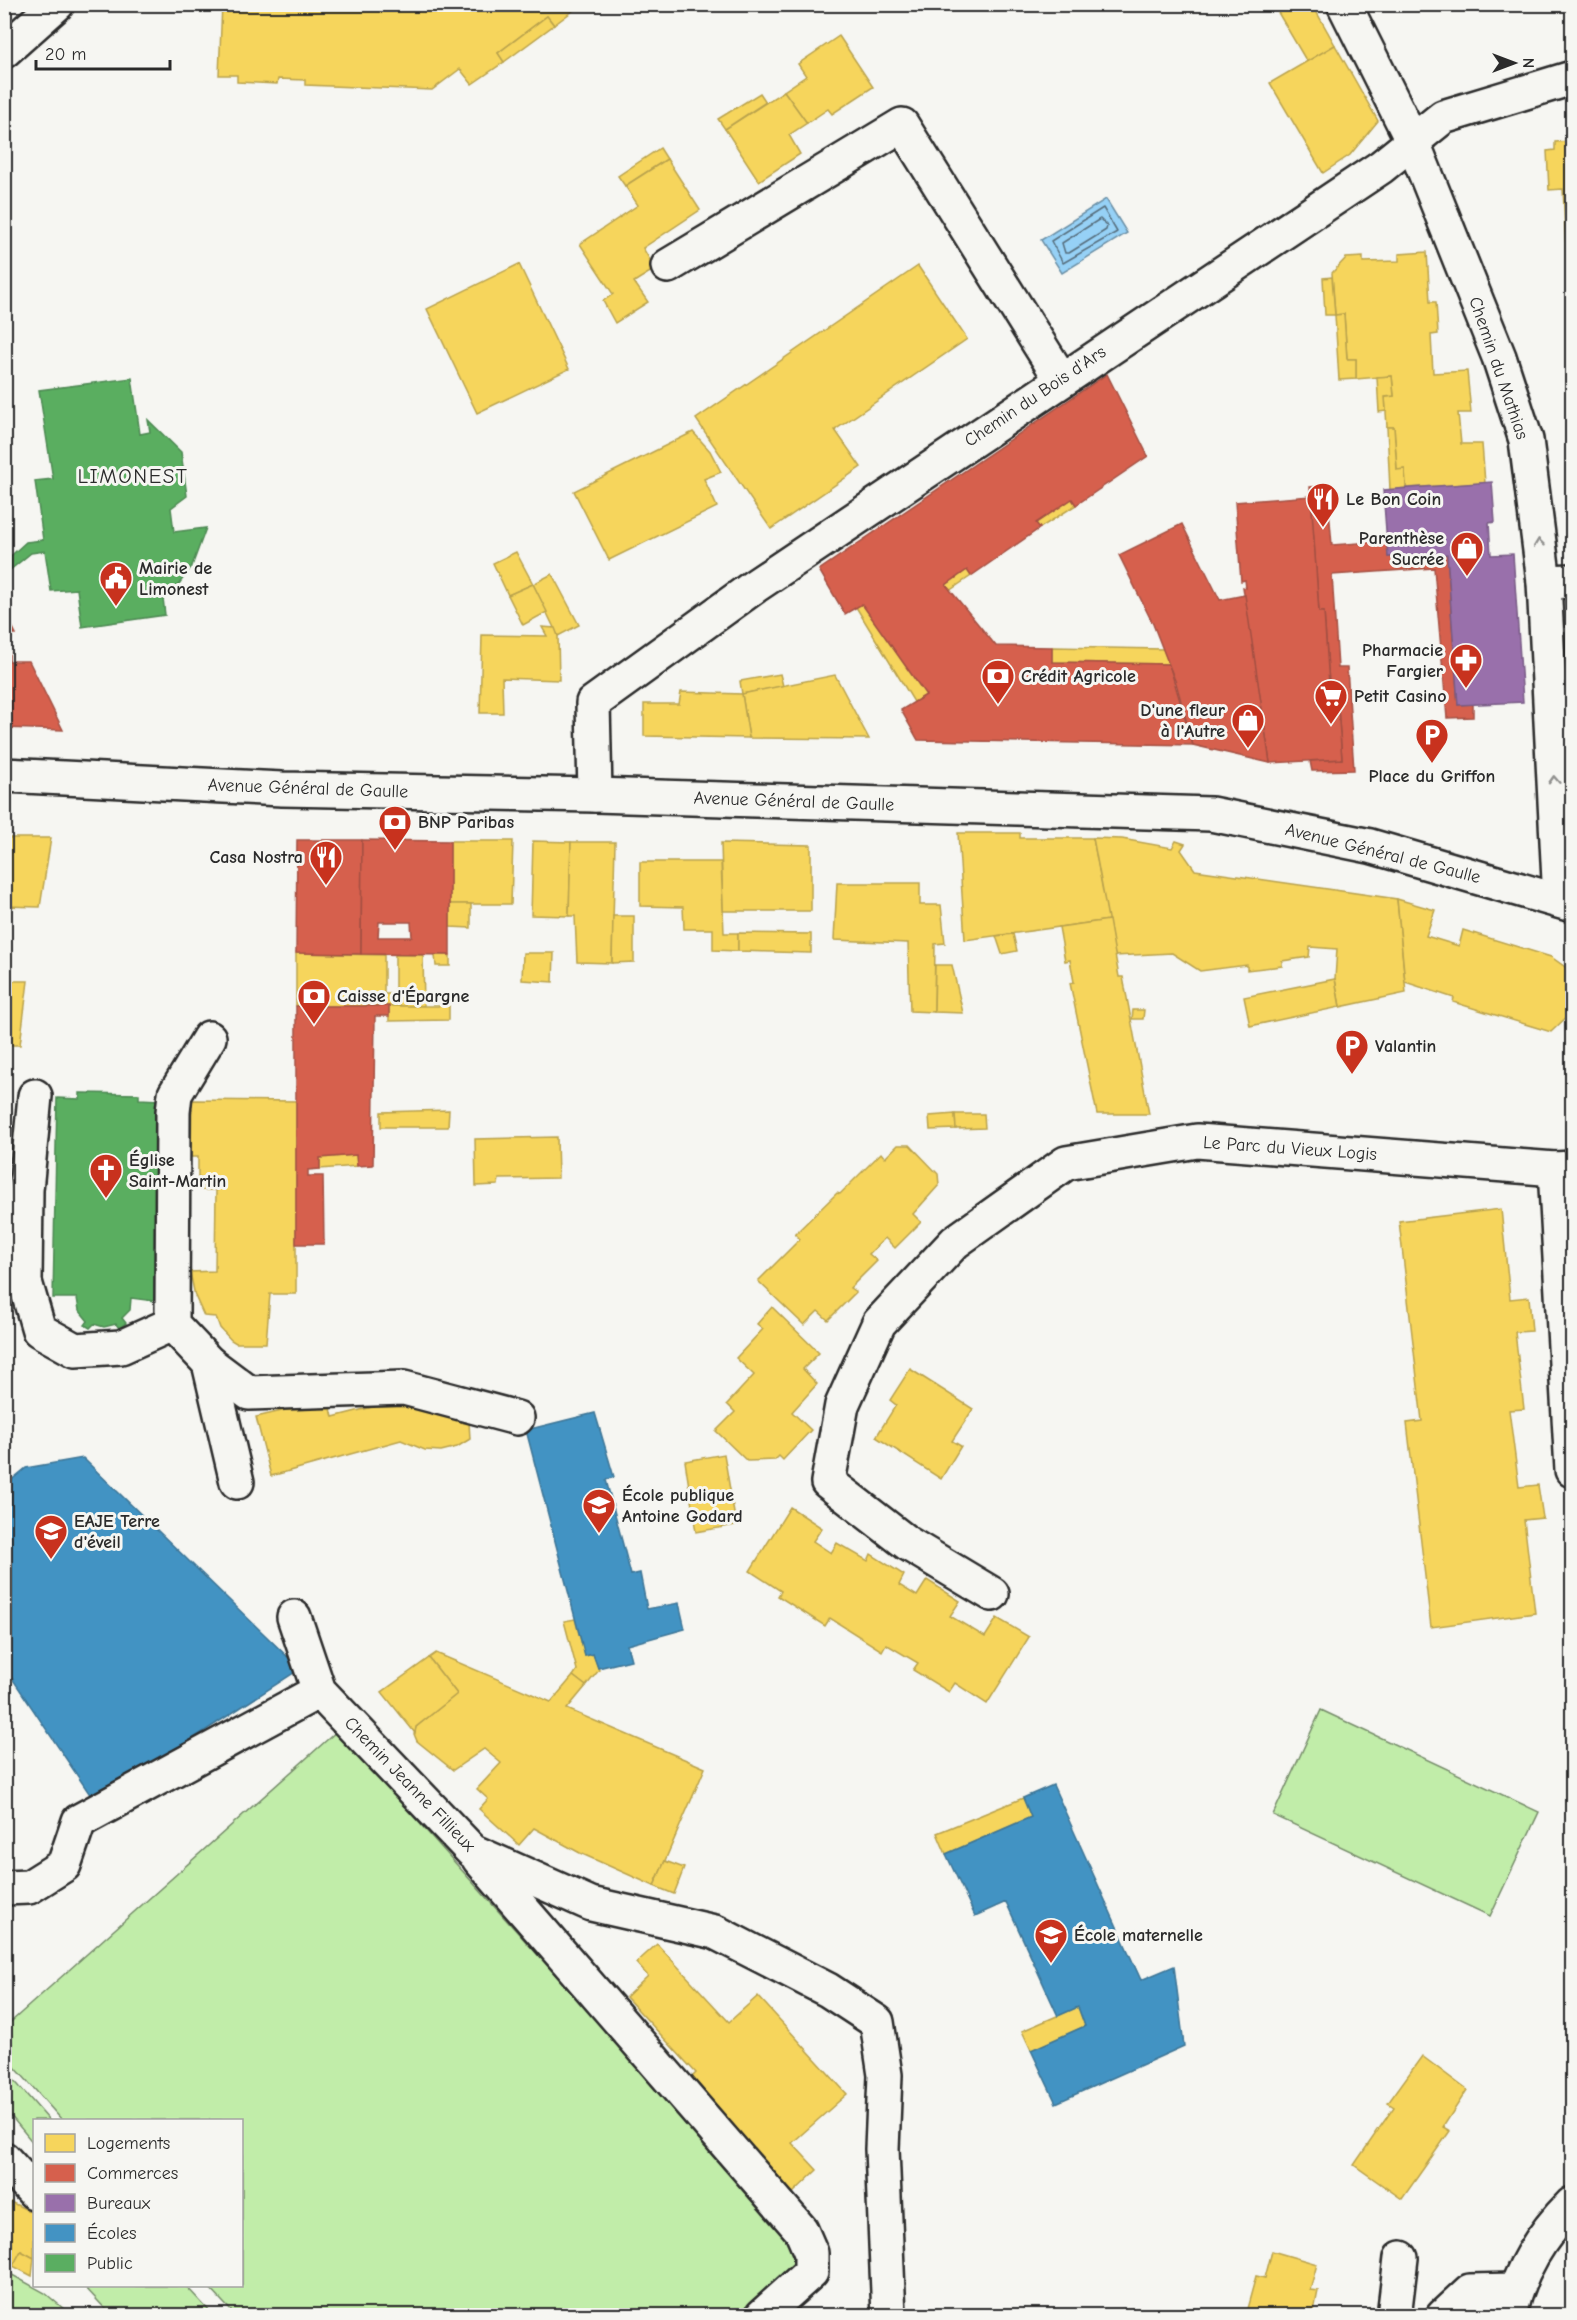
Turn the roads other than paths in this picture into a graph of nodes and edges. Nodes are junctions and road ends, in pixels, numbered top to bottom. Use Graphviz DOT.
graph roads {
  1 [pos="57,4"];
  2 [pos="1344,4"];
  3 [pos="4,51"];
  4 [pos="1572,78"];
  5 [pos="1412,140"];
  6 [pos="668,266"];
  7 [pos="1061,379"];
  8 [pos="1558,581"];
  9 [pos="4,775"];
  10 [pos="595,795"];
  11 [pos="1566,903"];
  12 [pos="209,1038"];
  13 [pos="35,1096"];
  14 [pos="1564,1168"];
  15 [pos="172,1324"];
  16 [pos="209,1363"];
  17 [pos="517,1418"];
  18 [pos="1572,1470"];
  19 [pos="237,1482"];
  20 [pos="992,1594"];
  21 [pos="294,1617"];
  22 [pos="319,1691"];
  23 [pos="472,1851"];
  24 [pos="4,1888"];
  25 [pos="4,2159"];
  26 [pos="33,2191"];
  27 [pos="1572,2204"];
  28 [pos="1401,2258"];
  29 [pos="1512,2303"];
  30 [pos="762,2316"];
  31 [pos="889,2316"];
  32 [pos="1394,2316"];
  33 [pos="1443,2316"];
  1 -- 3 [label="street"];
  2 -- 5 [label="street, Chemin du Mathias"];
  4 -- 5 [label="street, Chemin du Bois d'Ars"];
  5 -- 7 [label="street, Chemin du Bois d'Ars"];
  8 -- 5 [label="street, Chemin du Mathias, one-way"];
  6 -- 7 [label="street"];
  7 -- 10 [label="street, Chemin du Bois d'Ars"];
  11 -- 8 [label="street, Chemin du Mathias, one-way"];
  9 -- 10 [label="street, Avenue Général de Gaulle"];
  10 -- 11 [label="street, Avenue Général de Gaulle"];
  12 -- 15 [label="street"];
  13 -- 15 [label="street"];
  14 -- 18 [label="street, Le Parc du Vieux Logis"];
  14 -- 20 [label="street, Le Parc du Vieux Logis"];
  15 -- 16 [label="street"];
  16 -- 17 [label="street"];
  16 -- 19 [label="street"];
  21 -- 22 [label="street"];
  22 -- 23 [label="street, Chemin Jeanne Fillieux"];
  22 -- 24 [label="street"];
  23 -- 30 [label="street"];
  23 -- 31 [label="street, Chemin Jeanne Fillieux"];
  25 -- 26 [label="street"];
  27 -- 29 [label="street"];
  28 -- 32 [label="street"];
  29 -- 33 [label="street"];
}
